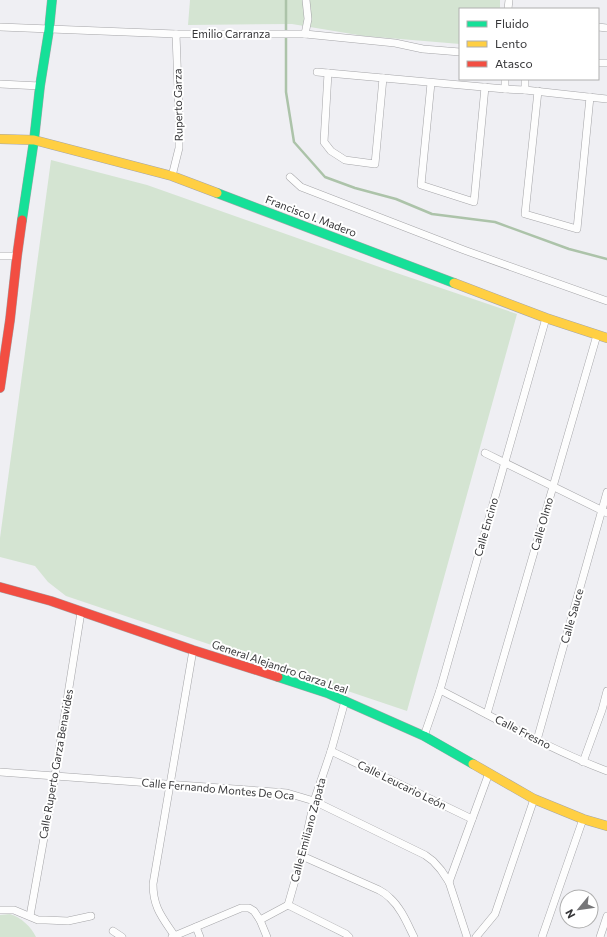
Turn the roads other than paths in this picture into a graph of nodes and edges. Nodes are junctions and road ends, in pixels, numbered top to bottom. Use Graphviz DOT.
graph roads {
  1 [pos="52,0"];
  2 [pos="306,0"];
  3 [pos="0,27"];
  4 [pos="50,30"];
  5 [pos="176,34"];
  6 [pos="305,34"];
  7 [pos="459,52"];
  8 [pos="317,72"];
  9 [pos="328,74"];
  10 [pos="383,78"];
  11 [pos="505,80"];
  12 [pos="525,80"];
  13 [pos="431,83"];
  14 [pos="0,84"];
  15 [pos="40,86"];
  16 [pos="485,87"];
  17 [pos="505,89"];
  18 [pos="525,90"];
  19 [pos="538,92"];
  20 [pos="590,97"];
  21 [pos="607,99"];
  22 [pos="0,139"];
  23 [pos="34,140"];
  24 [pos="172,176"];
  25 [pos="290,177"];
  26 [pos="0,256"];
  27 [pos="17,256"];
  28 [pos="607,301"];
  29 [pos="546,318"];
  30 [pos="597,335"];
  31 [pos="607,338"];
  32 [pos="0,388"];
  33 [pos="485,453"];
  34 [pos="505,462"];
  35 [pos="552,486"];
  36 [pos="607,492"];
  37 [pos="604,512"];
  38 [pos="0,587"];
  39 [pos="81,612"];
  40 [pos="193,650"];
  41 [pos="440,690"];
  42 [pos="607,691"];
  43 [pos="345,701"];
  44 [pos="604,711"];
  45 [pos="487,714"];
  46 [pos="424,736"];
  47 [pos="537,740"];
  48 [pos="331,751"];
  49 [pos="583,762"];
  50 [pos="607,771"];
  51 [pos="0,772"];
  52 [pos="489,773"];
  53 [pos="55,776"];
  54 [pos="170,785"];
  55 [pos="534,798"];
  56 [pos="314,801"];
  57 [pos="472,819"];
  58 [pos="583,819"];
  59 [pos="607,826"];
  60 [pos="302,856"];
  61 [pos="448,882"];
  62 [pos="288,905"];
  63 [pos="0,910"];
  64 [pos="30,916"];
  65 [pos="91,916"];
  66 [pos="607,916"];
  67 [pos="260,920"];
  68 [pos="196,927"];
  69 [pos="113,932"];
  70 [pos="173,936"];
  71 [pos="122,937"];
  72 [pos="200,937"];
  73 [pos="267,937"];
  74 [pos="350,937"];
  75 [pos="414,937"];
  76 [pos="467,937"];
  77 [pos="476,937"];
  78 [pos="542,937"];
  79 [pos="600,937"];
  1 -- 4 [label="street"];
  2 -- 6 [label="street"];
  3 -- 4 [label="street, Emilio Carranza"];
  4 -- 5 [label="street, Emilio Carranza"];
  4 -- 15 [label="street"];
  5 -- 6 [label="street, Emilio Carranza"];
  5 -- 24 [label="street, Ruperto Garza"];
  6 -- 7 [label="street, Emilio Carranza"];
  8 -- 9 [label="street"];
  9 -- 10 [label="street"];
  9 -- 10 [label="street"];
  10 -- 13 [label="street"];
  11 -- 17 [label="street"];
  12 -- 18 [label="street"];
  13 -- 16 [label="street"];
  13 -- 16 [label="street"];
  14 -- 15 [label="street"];
  15 -- 23 [label="street"];
  16 -- 17 [label="street"];
  17 -- 18 [label="street"];
  18 -- 19 [label="street"];
  19 -- 20 [label="street"];
  19 -- 20 [label="street"];
  20 -- 21 [label="street"];
  22 -- 23 [label="street, Francisco I. Madero"];
  23 -- 24 [label="street, Francisco I. Madero"];
  23 -- 27 [label="street"];
  24 -- 29 [label="street, Francisco I. Madero"];
  25 -- 28 [label="street"];
  26 -- 27 [label="street"];
  27 -- 32 [label="street"];
  29 -- 30 [label="street, Francisco I. Madero"];
  29 -- 34 [label="street, Calle Encino"];
  30 -- 31 [label="street, Francisco I. Madero"];
  30 -- 35 [label="street, Calle Olmo"];
  33 -- 34 [label="street"];
  34 -- 35 [label="street"];
  34 -- 41 [label="street, Calle Encino"];
  35 -- 37 [label="street"];
  35 -- 45 [label="street, Calle Olmo"];
  36 -- 37 [label="street, Calle Sauce"];
  37 -- 47 [label="street, Calle Sauce"];
  38 -- 39 [label="street, General Alejandro Garza Leal"];
  39 -- 40 [label="street, General Alejandro Garza Leal"];
  39 -- 53 [label="street, Calle Ruperto Garza Benavides"];
  40 -- 43 [label="street, General Alejandro Garza Leal"];
  40 -- 54 [label="street"];
  41 -- 45 [label="street, Calle Fresno"];
  41 -- 46 [label="street, Calle Encino"];
  42 -- 44 [label="street"];
  43 -- 46 [label="street, General Alejandro Garza Leal"];
  43 -- 48 [label="street, Calle Emiliano Zapata"];
  44 -- 49 [label="street"];
  45 -- 47 [label="street, Calle Fresno"];
  46 -- 52 [label="street, General Alejandro Garza Leal"];
  47 -- 49 [label="street, Calle Fresno"];
  48 -- 56 [label="street, Calle Emiliano Zapata"];
  48 -- 57 [label="street, Calle Leucario León"];
  49 -- 50 [label="street, Calle Fresno"];
  51 -- 53 [label="street, Calle Fernando Montes De Oca"];
  52 -- 55 [label="street, General Alejandro Garza Leal"];
  52 -- 57 [label="street"];
  53 -- 54 [label="street, Calle Fernando Montes De Oca"];
  53 -- 64 [label="street, Calle Ruperto Garza Benavides"];
  54 -- 56 [label="street, Calle Fernando Montes De Oca"];
  54 -- 70 [label="street"];
  55 -- 58 [label="street, General Alejandro Garza Leal"];
  55 -- 77 [label="street"];
  56 -- 60 [label="street, Calle Emiliano Zapata"];
  56 -- 61 [label="street, Calle Fernando Montes De Oca"];
  57 -- 61 [label="street"];
  58 -- 59 [label="street, General Alejandro Garza Leal"];
  58 -- 78 [label="street"];
  60 -- 62 [label="street, Calle Emiliano Zapata"];
  60 -- 75 [label="street"];
  61 -- 76 [label="street, Calle Fernando Montes De Oca"];
  62 -- 67 [label="street"];
  62 -- 74 [label="street"];
  63 -- 64 [label="street"];
  64 -- 65 [label="street"];
  66 -- 79 [label="street"];
  67 -- 68 [label="street"];
  67 -- 73 [label="street"];
  68 -- 70 [label="street"];
  68 -- 72 [label="street"];
  69 -- 71 [label="street"];
}
